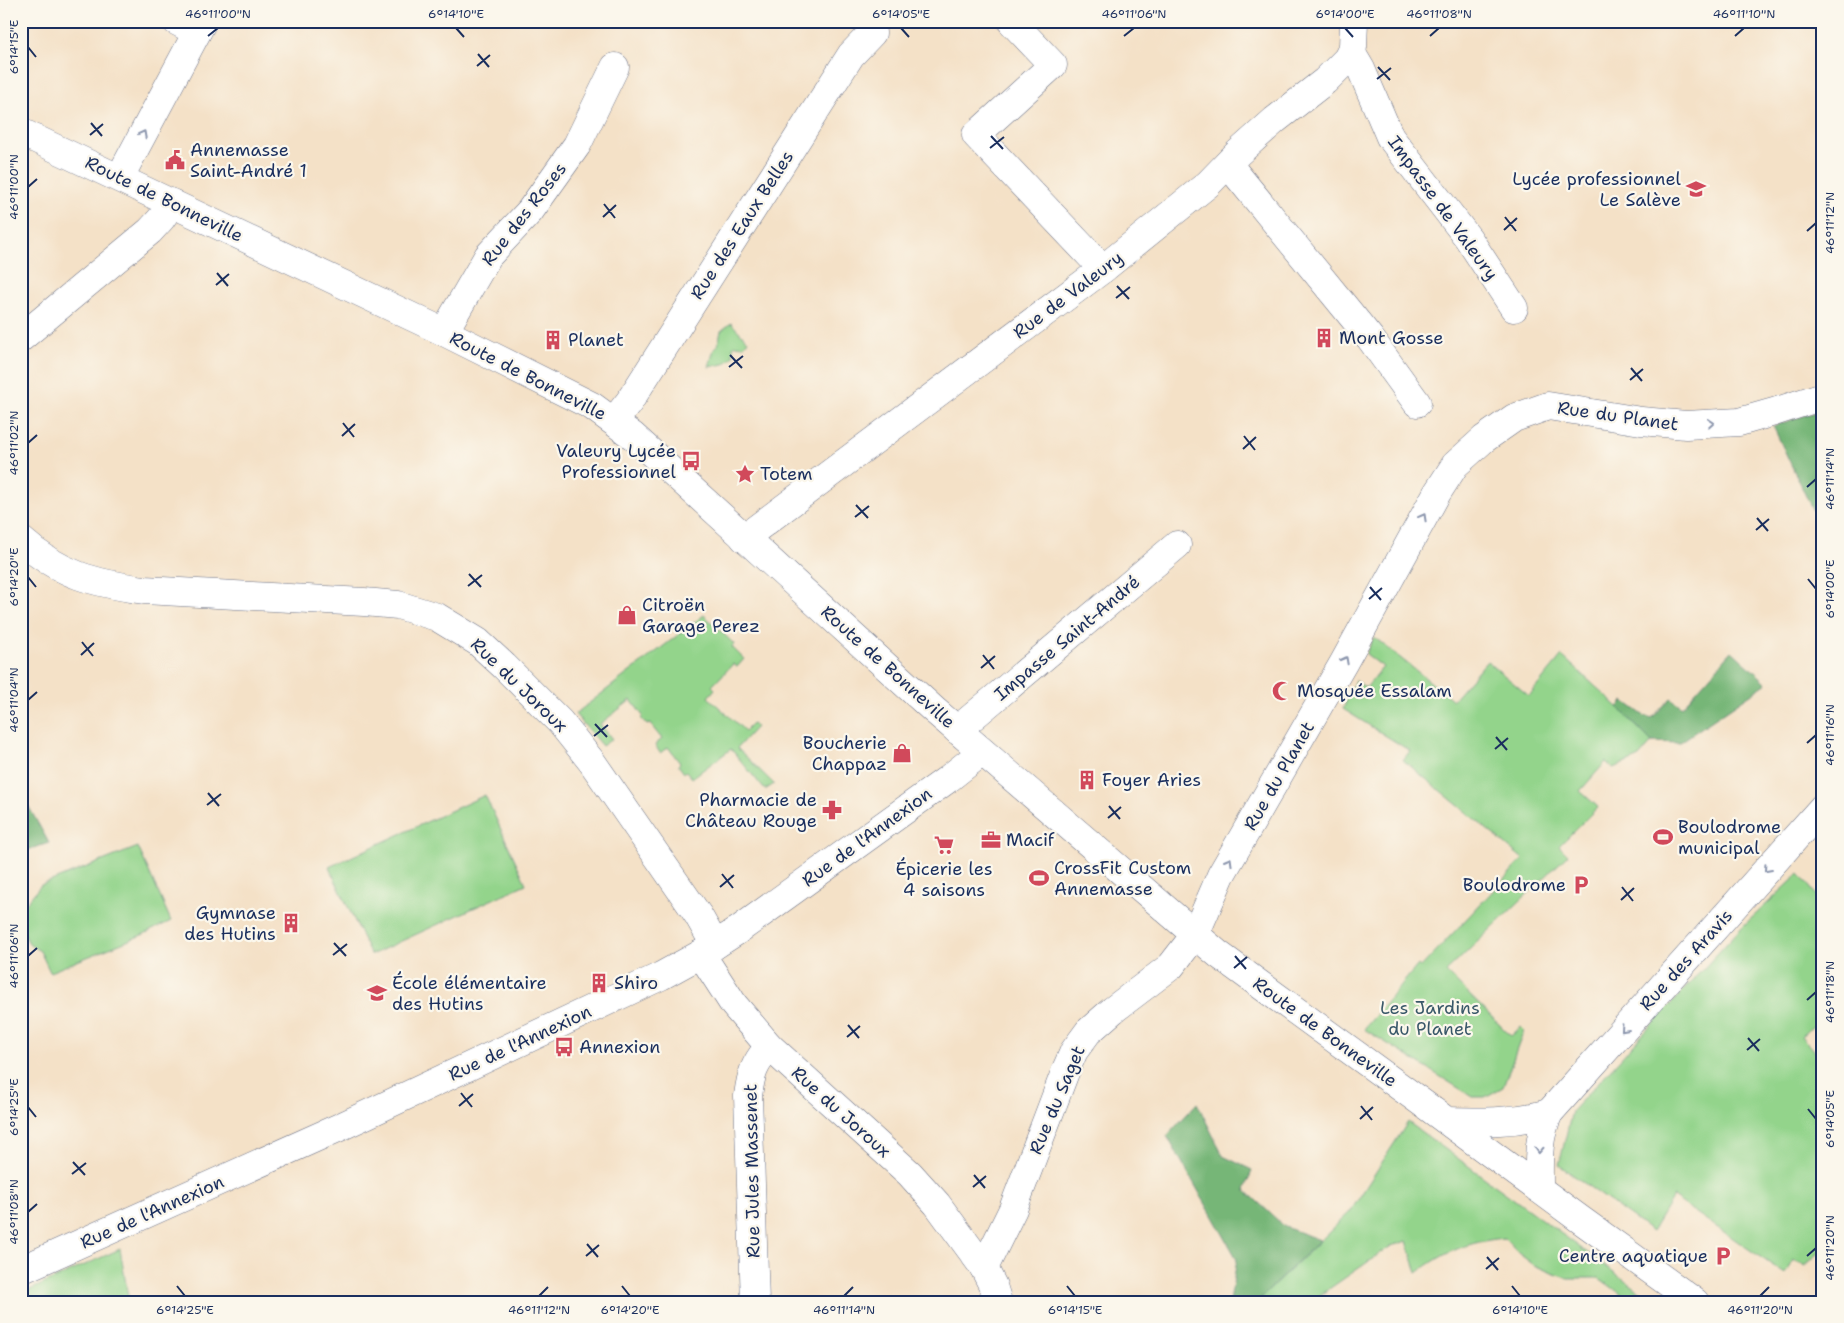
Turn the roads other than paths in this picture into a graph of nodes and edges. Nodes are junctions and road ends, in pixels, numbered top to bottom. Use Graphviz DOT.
graph roads {
  1 [pos="1354,21"];
  2 [pos="1012,22"];
  3 [pos="192,25"];
  4 [pos="872,33"];
  5 [pos="1352,52"];
  6 [pos="615,67"];
  7 [pos="21,132"];
  8 [pos="1228,164"];
  9 [pos="120,177"];
  10 [pos="172,203"];
  11 [pos="1103,269"];
  12 [pos="1514,308"];
  13 [pos="444,332"];
  14 [pos="21,338"];
  15 [pos="1823,396"];
  16 [pos="1417,403"];
  17 [pos="614,420"];
  18 [pos="744,538"];
  19 [pos="21,540"];
  20 [pos="1177,546"];
  21 [pos="956,730"];
  22 [pos="982,752"];
  23 [pos="1823,807"];
  24 [pos="1195,935"];
  25 [pos="708,950"];
  26 [pos="769,1046"];
  27 [pos="1549,1112"];
  28 [pos="1448,1121"];
  29 [pos="1539,1189"];
  30 [pos="984,1268"];
  31 [pos="21,1270"];
  32 [pos="755,1302"];
  33 [pos="998,1302"];
  34 [pos="1695,1302"];
  1 -- 5 [label="street"];
  2 -- 11 [label="street"];
  9 -- 3 [label="street, one-way"];
  4 -- 17 [label="street, Rue des Eaux Belles"];
  5 -- 8 [label="street, Rue de Valeury"];
  5 -- 12 [label="street, Impasse de Valeury"];
  6 -- 13 [label="street, Rue des Roses"];
  7 -- 9 [label="street, Route de Bonneville"];
  8 -- 11 [label="street, Rue de Valeury"];
  8 -- 16 [label="street"];
  9 -- 10 [label="street, Route de Bonneville"];
  10 -- 13 [label="street, Route de Bonneville"];
  10 -- 14 [label="street"];
  11 -- 18 [label="street, Rue de Valeury"];
  13 -- 17 [label="street, Route de Bonneville"];
  24 -- 15 [label="street, Rue du Planet, one-way"];
  17 -- 18 [label="street, Route de Bonneville"];
  18 -- 21 [label="street, Route de Bonneville"];
  19 -- 25 [label="street, Rue du Joroux"];
  20 -- 21 [label="street, Impasse Saint-André"];
  21 -- 22 [label="street, Route de Bonneville"];
  22 -- 24 [label="street, Route de Bonneville"];
  22 -- 25 [label="street, Rue de l'Annexion"];
  23 -- 27 [label="street, Rue des Aravis, one-way"];
  24 -- 28 [label="street, Route de Bonneville"];
  24 -- 30 [label="street, Rue du Saget"];
  25 -- 26 [label="street, Rue du Joroux"];
  25 -- 31 [label="street, Rue de l'Annexion"];
  26 -- 30 [label="street, Rue du Joroux"];
  26 -- 32 [label="street, Rue Jules Massenet"];
  27 -- 28 [label="street"];
  27 -- 29 [label="street, Rue des Aravis, one-way"];
  28 -- 29 [label="street, Route de Bonneville"];
  29 -- 34 [label="street, Route de Bonneville"];
  30 -- 33 [label="street"];
}
